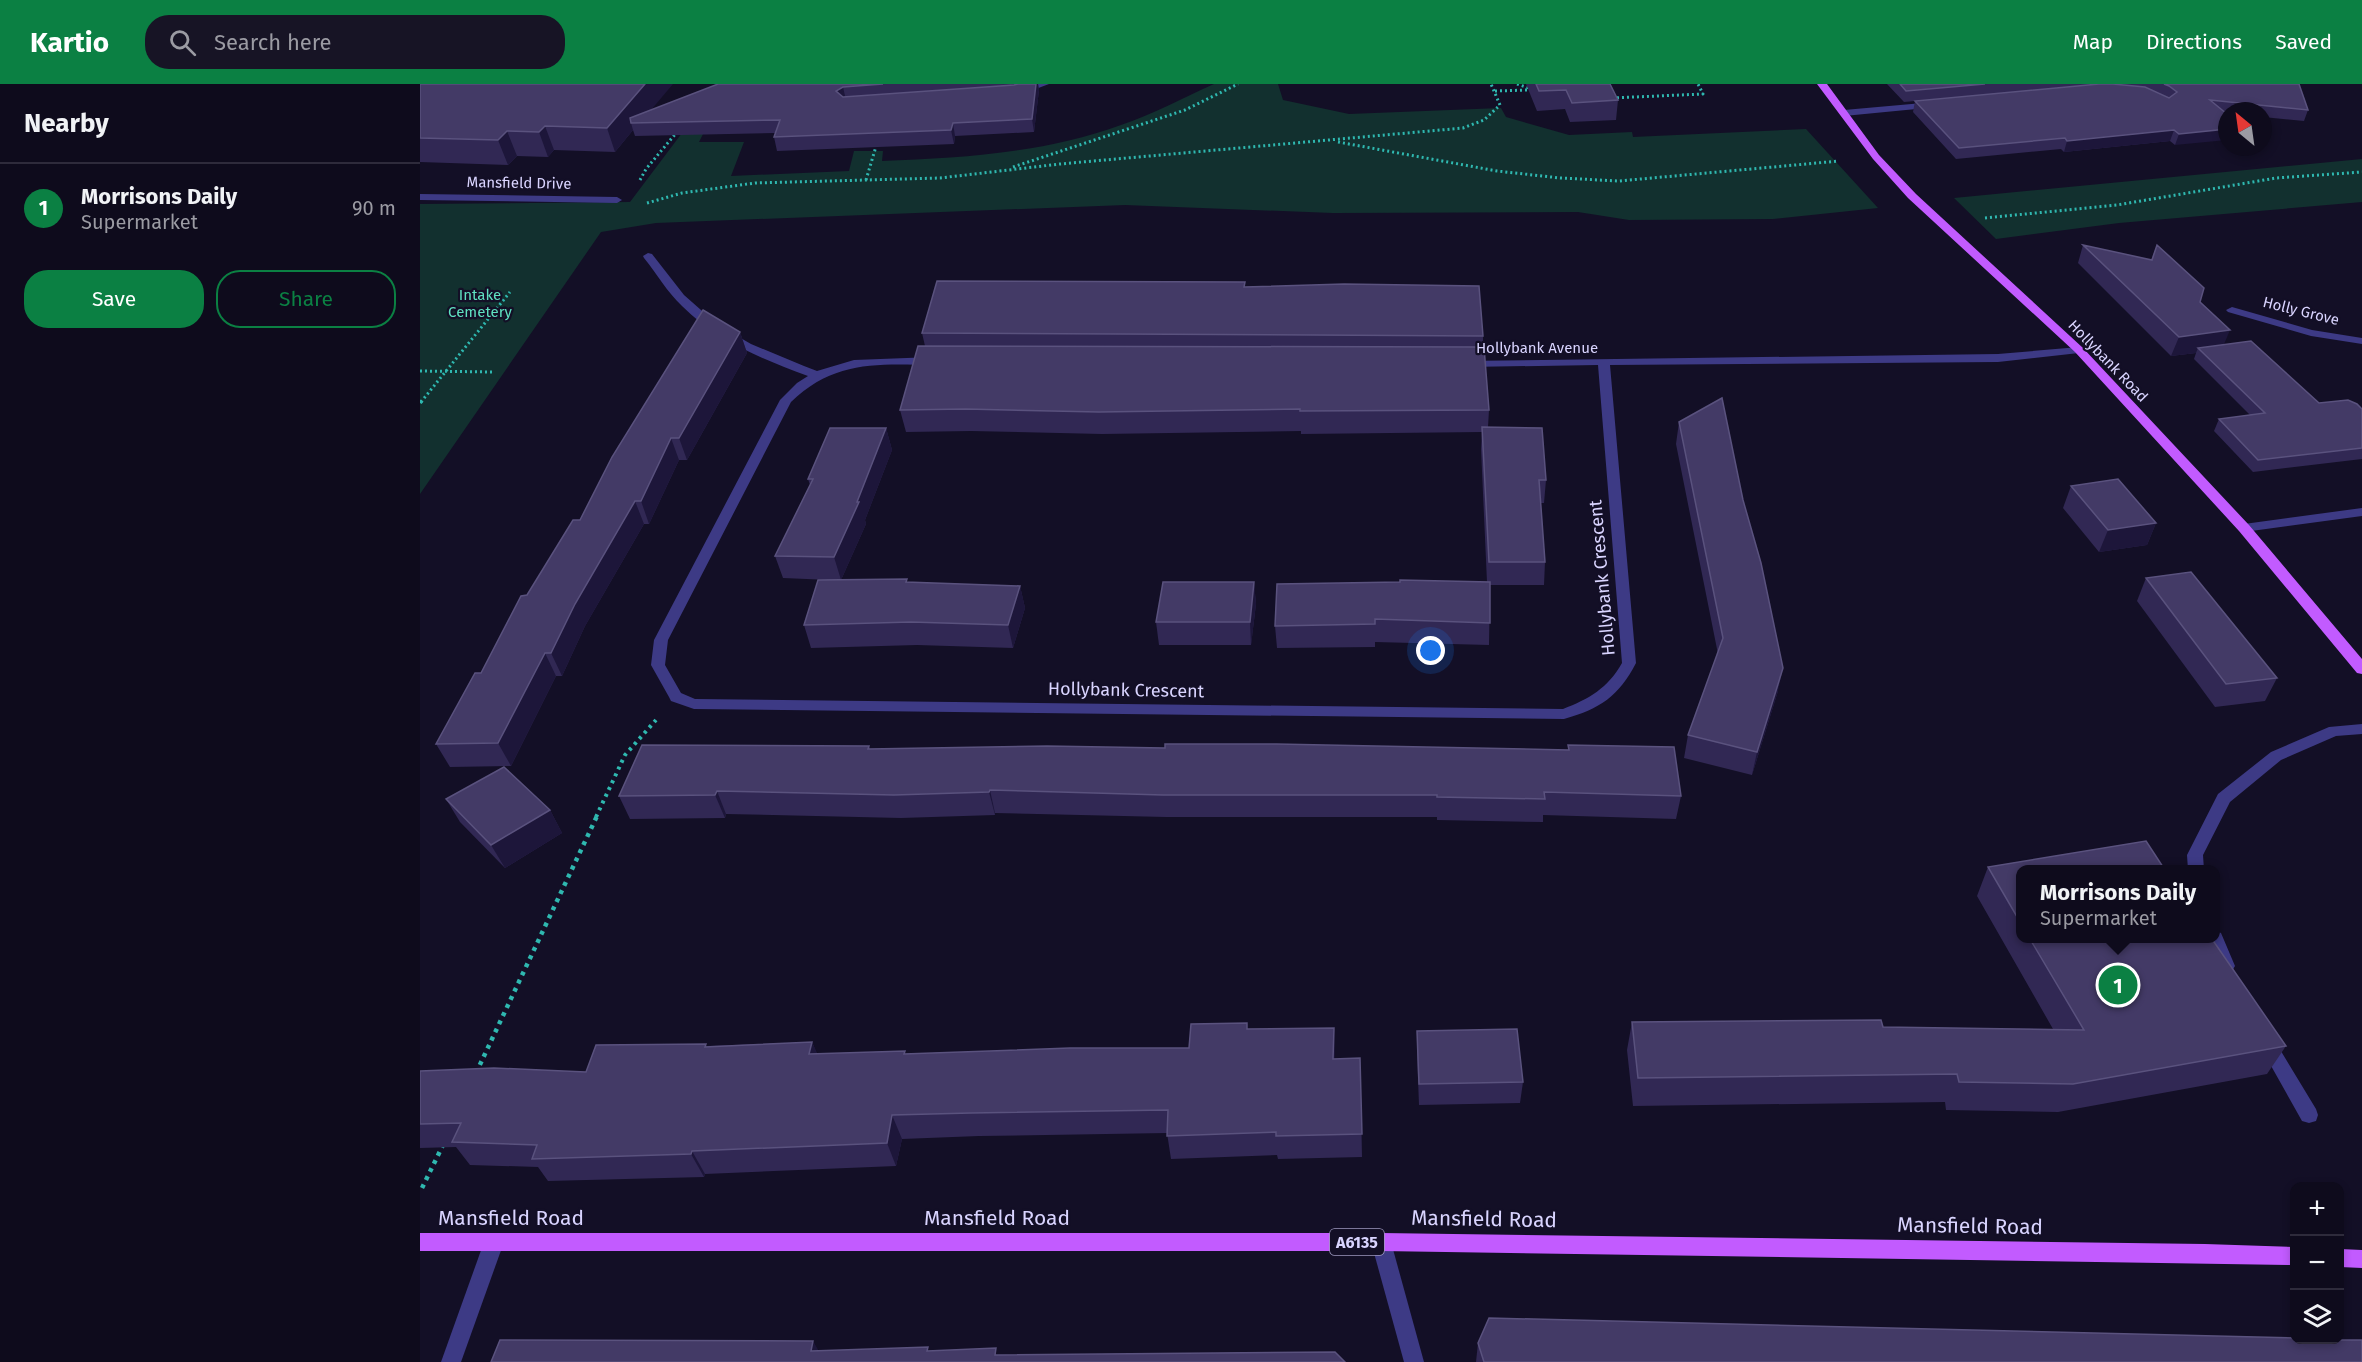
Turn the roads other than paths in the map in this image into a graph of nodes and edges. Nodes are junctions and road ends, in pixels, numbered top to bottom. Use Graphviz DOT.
graph roads {
  1 [pos="1044,84"];
  2 [pos="1822,84"];
  3 [pos="1004,94"];
  4 [pos="1950,104"];
  5 [pos="1844,113"];
  6 [pos="420,197"];
  7 [pos="617,200"];
  8 [pos="648,256"];
  9 [pos="2232,310"];
  10 [pos="2362,341"];
  11 [pos="2079,350"];
  12 [pos="948,361"];
  13 [pos="1449,363"];
  14 [pos="1604,364"];
  15 [pos="817,375"];
  16 [pos="2362,512"];
  17 [pos="2244,528"];
  18 [pos="2362,669"];
  19 [pos="2362,729"];
  20 [pos="2196,865"];
  21 [pos="2217,943"];
  22 [pos="2231,977"];
  23 [pos="2257,1026"];
  24 [pos="2309,1115"];
  25 [pos="420,1242"];
  26 [pos="494,1242"];
  27 [pos="1381,1242"];
  28 [pos="2290,1256"];
  29 [pos="2344,1258"];
  30 [pos="2362,1259"];
  31 [pos="451,1362"];
  32 [pos="1414,1362"];
  1 -- 3 [label="street"];
  2 -- 5 [label="main road, Hollybank Road"];
  4 -- 5 [label="street"];
  5 -- 11 [label="main road, Hollybank Road"];
  6 -- 7 [label="street, Mansfield Drive"];
  8 -- 15 [label="street"];
  9 -- 10 [label="street, Holly Grove"];
  11 -- 14 [label="street, Hollybank Avenue"];
  11 -- 17 [label="main road, Hollybank Road"];
  12 -- 15 [label="street"];
  13 -- 14 [label="street, Hollybank Avenue"];
  14 -- 15 [label="street, Hollybank Crescent"];
  16 -- 17 [label="street"];
  17 -- 18 [label="main road, Hollybank Road"];
  19 -- 20 [label="street"];
  21 -- 22 [label="street"];
  23 -- 24 [label="street"];
  25 -- 26 [label="main road, Mansfield Road / A6135"];
  26 -- 27 [label="main road, Mansfield Road / A6135"];
  26 -- 31 [label="street"];
  27 -- 28 [label="main road, Mansfield Road / A6135"];
  27 -- 32 [label="street"];
  29 -- 30 [label="main road"];
}
